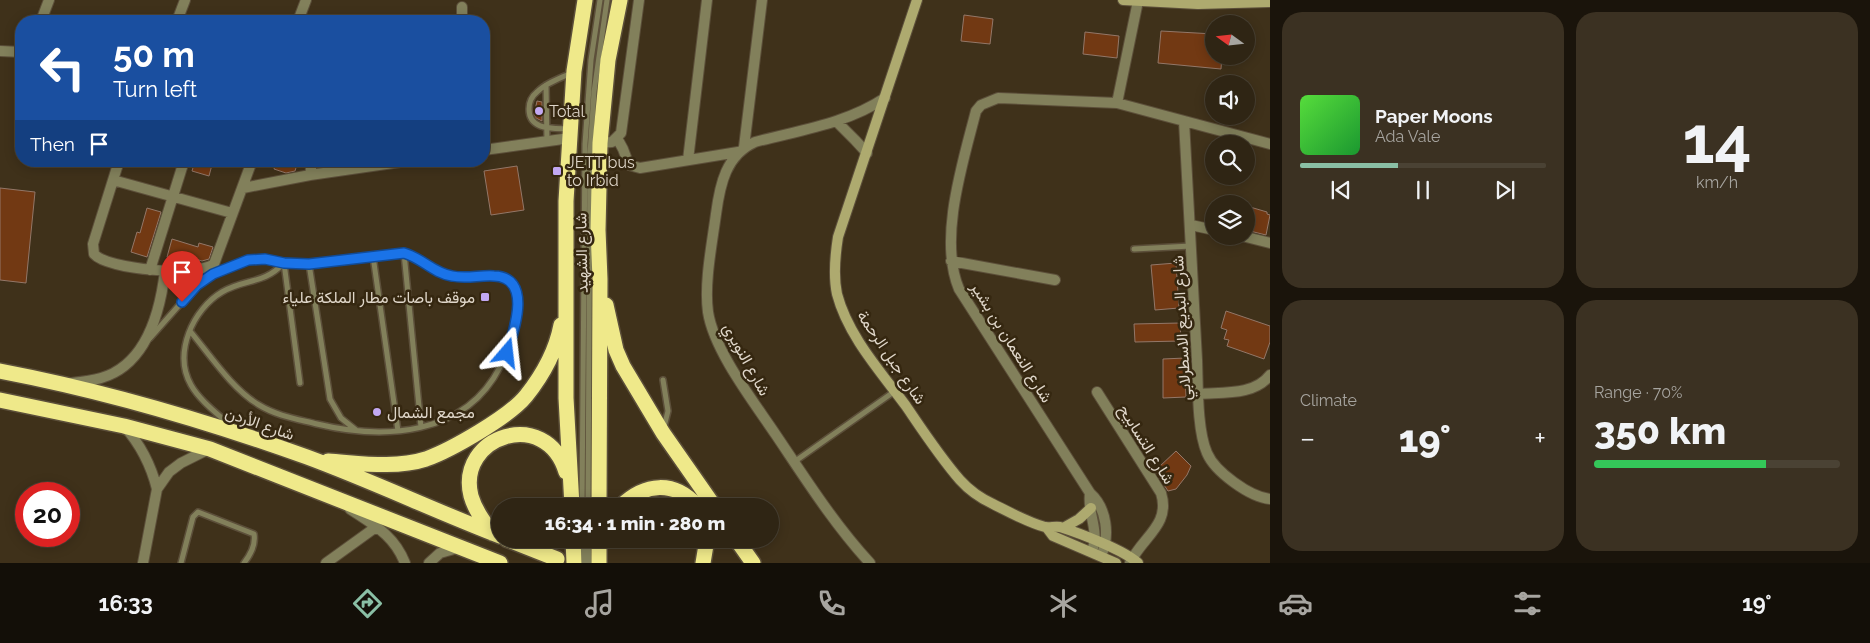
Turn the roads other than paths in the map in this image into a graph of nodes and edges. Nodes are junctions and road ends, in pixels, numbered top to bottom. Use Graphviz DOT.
graph roads {
  1 [pos="49,0"];
  2 [pos="185,0"];
  3 [pos="306,0"];
  4 [pos="585,0"];
  5 [pos="600,0"];
  6 [pos="607,0"];
  7 [pos="620,0"];
  8 [pos="639,0"];
  9 [pos="707,0"];
  10 [pos="762,0"];
  11 [pos="917,0"];
  12 [pos="1123,0"];
  13 [pos="1138,1"];
  14 [pos="1270,2"];
  15 [pos="462,7"];
  16 [pos="43,15"];
  17 [pos="179,15"];
  18 [pos="300,15"];
  19 [pos="462,15"];
  20 [pos="0,51"];
  21 [pos="15,52"];
  22 [pos="574,71"];
  23 [pos="546,85"];
  24 [pos="884,98"];
  25 [pos="1118,103"];
  26 [pos="1184,121"];
  27 [pos="837,122"];
  28 [pos="547,128"];
  29 [pos="570,134"];
  30 [pos="617,138"];
  31 [pos="547,141"];
  32 [pos="600,143"];
  33 [pos="1270,144"];
  34 [pos="490,149"];
  35 [pos="741,149"];
  36 [pos="867,153"];
  37 [pos="688,160"];
  38 [pos="117,167"];
  39 [pos="182,167"];
  40 [pos="250,167"];
  41 [pos="311,167"];
  42 [pos="365,167"];
  43 [pos="310,175"];
  44 [pos="113,180"];
  45 [pos="243,188"];
  46 [pos="173,198"];
  47 [pos="232,213"];
  48 [pos="1191,225"];
  49 [pos="1205,228"];
  50 [pos="1255,239"];
  51 [pos="1270,242"];
  52 [pos="1191,246"];
  53 [pos="1134,249"];
  54 [pos="404,253"];
  55 [pos="373,256"];
  56 [pos="951,260"];
  57 [pos="284,263"];
  58 [pos="309,264"];
  59 [pos="150,270"];
  60 [pos="165,271"];
  61 [pos="600,279"];
  62 [pos="1054,280"];
  63 [pos="566,287"];
  64 [pos="190,331"];
  65 [pos="143,345"];
  66 [pos="0,371"];
  67 [pos="1270,375"];
  68 [pos="663,380"];
  69 [pos="300,383"];
  70 [pos="64,384"];
  71 [pos="895,391"];
  72 [pos="1097,392"];
  73 [pos="1199,394"];
  74 [pos="0,400"];
  75 [pos="124,426"];
  76 [pos="421,427"];
  77 [pos="398,431"];
  78 [pos="358,432"];
  79 [pos="237,433"];
  80 [pos="663,433"];
  81 [pos="210,449"];
  82 [pos="312,459"];
  83 [pos="794,462"];
  84 [pos="157,489"];
  85 [pos="1090,493"];
  86 [pos="332,496"];
  87 [pos="573,498"];
  88 [pos="574,498"];
  89 [pos="575,498"];
  90 [pos="588,498"];
  91 [pos="599,498"];
  92 [pos="632,498"];
  93 [pos="688,498"];
  94 [pos="708,498"];
  95 [pos="1270,499"];
  96 [pos="1091,508"];
  97 [pos="491,525"];
  98 [pos="376,527"];
  99 [pos="1047,528"];
  100 [pos="1063,528"];
  101 [pos="491,533"];
  102 [pos="1096,541"];
  103 [pos="1106,546"];
  104 [pos="461,547"];
  105 [pos="529,548"];
  106 [pos="573,548"];
  107 [pos="583,548"];
  108 [pos="594,548"];
  109 [pos="598,548"];
  110 [pos="706,548"];
  111 [pos="742,548"];
  112 [pos="1097,554"];
  113 [pos="557,559"];
  114 [pos="1133,561"];
  115 [pos="143,563"];
  116 [pos="181,563"];
  117 [pos="244,563"];
  118 [pos="326,563"];
  119 [pos="405,563"];
  120 [pos="429,563"];
  121 [pos="500,563"];
  122 [pos="574,563"];
  123 [pos="584,563"];
  124 [pos="589,563"];
  125 [pos="599,563"];
  126 [pos="703,563"];
  127 [pos="753,563"];
  128 [pos="870,563"];
  129 [pos="1116,563"];
  1 -- 16 [label="street"];
  2 -- 17 [label="street"];
  3 -- 18 [label="street"];
  4 -- 22 [label="highway, شارع الشهيد"];
  5 -- 89 [label="lane"];
  6 -- 90 [label="lane"];
  7 -- 32 [label="highway, شارع الشهيد"];
  8 -- 30 [label="street"];
  9 -- 37 [label="street"];
  10 -- 35 [label="street"];
  11 -- 24 [label="street, شارع جبل الرحمة"];
  12 -- 13 [label="street"];
  13 -- 14 [label="street"];
  13 -- 25 [label="street"];
  15 -- 19 [label="street"];
  20 -- 21 [label="street"];
  22 -- 23 [label="lane"];
  22 -- 29 [label="highway, شارع الشهيد"];
  23 -- 28 [label="lane"];
  23 -- 28 [label="lane"];
  24 -- 27 [label="street"];
  24 -- 36 [label="street, شارع جبل الرحمة"];
  25 -- 26 [label="street, شارع النعمان بن بشير"];
  25 -- 56 [label="street, شارع النعمان بن بشير"];
  26 -- 33 [label="street, شارع النعمان بن بشير"];
  26 -- 48 [label="street, شارع البديع الاسطرلابي"];
  27 -- 35 [label="street"];
  27 -- 36 [label="street"];
  28 -- 29 [label="lane"];
  28 -- 31 [label="lane"];
  29 -- 31 [label="street"];
  29 -- 63 [label="highway, شارع الشهيد"];
  30 -- 32 [label="street"];
  30 -- 37 [label="street"];
  31 -- 34 [label="street"];
  32 -- 61 [label="highway, شارع الشهيد"];
  35 -- 37 [label="street"];
  35 -- 83 [label="street, شارع النويري"];
  36 -- 71 [label="street, شارع جبل الرحمة"];
  38 -- 44 [label="street"];
  39 -- 46 [label="street"];
  40 -- 45 [label="street"];
  41 -- 43 [label="street"];
  42 -- 43 [label="street"];
  43 -- 45 [label="street"];
  44 -- 46 [label="street"];
  44 -- 59 [label="street"];
  45 -- 47 [label="street"];
  46 -- 47 [label="street"];
  46 -- 59 [label="street"];
  47 -- 60 [label="street"];
  48 -- 49 [label="street"];
  48 -- 52 [label="street, شارع البديع الاسطرلابي"];
  50 -- 51 [label="street"];
  52 -- 53 [label="lane"];
  52 -- 73 [label="street, شارع البديع الاسطرلابي"];
  54 -- 55 [label="lane"];
  54 -- 76 [label="lane"];
  54 -- 76 [label="lane"];
  55 -- 58 [label="lane"];
  55 -- 77 [label="lane"];
  56 -- 62 [label="street"];
  56 -- 85 [label="street, شارع النعمان بن بشير"];
  57 -- 58 [label="lane"];
  57 -- 64 [label="lane"];
  57 -- 65 [label="lane"];
  57 -- 69 [label="lane"];
  58 -- 78 [label="lane"];
  59 -- 60 [label="street"];
  60 -- 65 [label="street"];
  61 -- 80 [label="highway"];
  61 -- 91 [label="highway, شارع الشهيد"];
  63 -- 82 [label="highway"];
  63 -- 88 [label="highway, شارع الشهيد"];
  64 -- 78 [label="lane"];
  64 -- 79 [label="lane"];
  65 -- 70 [label="street"];
  66 -- 70 [label="highway, شارع الأردن"];
  67 -- 73 [label="street"];
  68 -- 80 [label="lane"];
  70 -- 79 [label="highway, شارع الأردن"];
  71 -- 83 [label="lane"];
  71 -- 99 [label="street, شارع جبل الرحمة"];
  72 -- 114 [label="street, شارع التسابيح"];
  73 -- 95 [label="street, شارع البديع الاسطرلابي"];
  74 -- 75 [label="highway"];
  75 -- 81 [label="highway"];
  75 -- 84 [label="street"];
  76 -- 77 [label="lane"];
  77 -- 78 [label="lane"];
  79 -- 82 [label="highway, شارع الأردن"];
  80 -- 94 [label="highway"];
  81 -- 84 [label="street"];
  81 -- 86 [label="highway"];
  82 -- 101 [label="highway, شارع الأردن"];
  83 -- 128 [label="street, شارع النويري"];
  84 -- 115 [label="street"];
  85 -- 96 [label="street, شارع النعمان بن بشير"];
  85 -- 103 [label="street, شارع النعمان بن بشير"];
  86 -- 98 [label="street"];
  86 -- 104 [label="highway"];
  87 -- 97 [label="highway"];
  92 -- 93 [label="highway"];
  96 -- 100 [label="street"];
  96 -- 102 [label="street, شارع النعمان بن بشير"];
  98 -- 118 [label="street"];
  98 -- 119 [label="street"];
  99 -- 100 [label="street, شارع جبل الرحمة"];
  99 -- 112 [label="street, شارع جبل الرحمة"];
  100 -- 102 [label="street, شارع جبل الرحمة"];
  102 -- 103 [label="street, شارع جبل الرحمة"];
  102 -- 112 [label="street, شارع النعمان بن بشير"];
  103 -- 112 [label="street"];
  103 -- 114 [label="street, شارع جبل الرحمة"];
  104 -- 120 [label="street"];
  104 -- 121 [label="highway"];
  105 -- 113 [label="highway, شارع الأردن"];
  106 -- 122 [label="highway"];
  107 -- 123 [label="lane"];
  108 -- 124 [label="lane"];
  109 -- 125 [label="highway"];
  110 -- 126 [label="highway"];
  111 -- 127 [label="highway"];
  112 -- 129 [label="street, شارع جبل الرحمة"];
  116 -- 117 [label="lane"];
}
